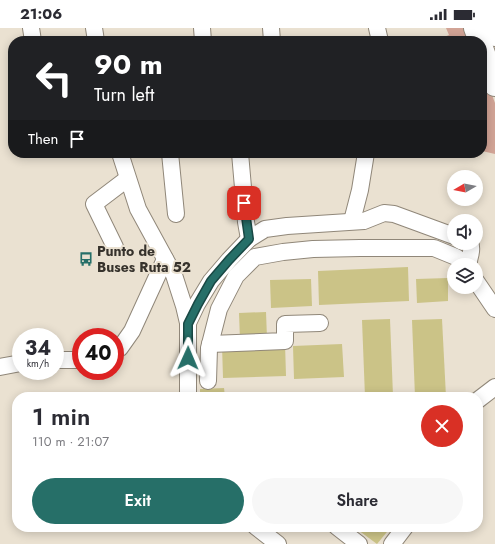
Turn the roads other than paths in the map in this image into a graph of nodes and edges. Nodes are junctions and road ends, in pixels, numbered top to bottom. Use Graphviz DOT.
graph roads {
  1 [pos="492,28"];
  2 [pos="495,36"];
  3 [pos="487,62"];
  4 [pos="495,85"];
  5 [pos="121,158"];
  6 [pos="170,158"];
  7 [pos="240,158"];
  8 [pos="365,158"];
  9 [pos="127,179"];
  10 [pos="176,214"];
  11 [pos="352,221"];
  12 [pos="447,233"];
  13 [pos="249,239"];
  14 [pos="115,247"];
  15 [pos="458,258"];
  16 [pos="165,259"];
  17 [pos="483,291"];
  18 [pos="495,309"];
  19 [pos="320,323"];
  20 [pos="188,324"];
  21 [pos="124,342"];
  22 [pos="210,344"];
  23 [pos="12,365"];
  24 [pos="0,367"];
  25 [pos="208,381"];
  26 [pos="495,387"];
  27 [pos="188,392"];
  28 [pos="483,396"];
  29 [pos="267,532"];
  30 [pos="343,532"];
  31 [pos="401,532"];
  32 [pos="278,544"];
  33 [pos="359,544"];
  34 [pos="392,544"];
  1 -- 2 [label="main road"];
  3 -- 4 [label="highway"];
  5 -- 9 [label="street"];
  6 -- 10 [label="street"];
  7 -- 13 [label="street"];
  8 -- 11 [label="street"];
  9 -- 14 [label="street"];
  9 -- 16 [label="street"];
  11 -- 12 [label="street"];
  11 -- 13 [label="street"];
  13 -- 20 [label="street"];
  15 -- 22 [label="street"];
  16 -- 20 [label="street"];
  16 -- 21 [label="street"];
  17 -- 18 [label="street"];
  19 -- 22 [label="street"];
  20 -- 27 [label="street"];
  22 -- 25 [label="street"];
  23 -- 24 [label="street"];
  26 -- 28 [label="street"];
  29 -- 32 [label="street"];
  30 -- 33 [label="street"];
  31 -- 34 [label="street"];
}
